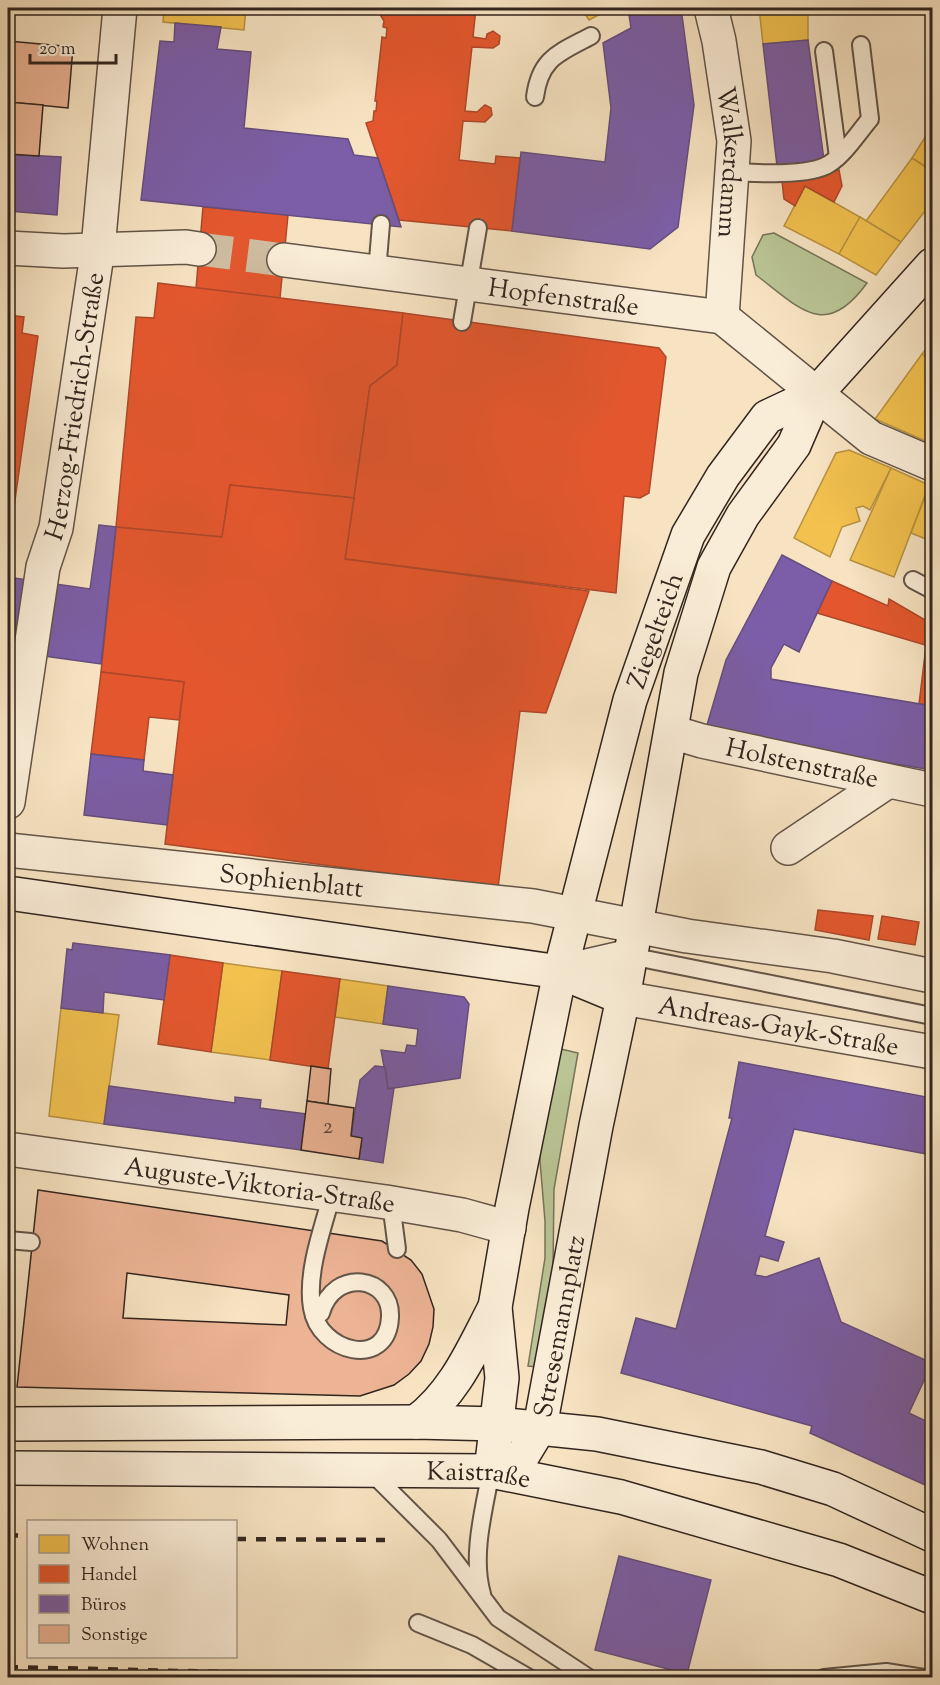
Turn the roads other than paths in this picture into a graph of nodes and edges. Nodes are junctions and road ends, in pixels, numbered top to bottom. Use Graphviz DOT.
graph roads {
  1 [pos="120,8"];
  2 [pos="711,8"];
  3 [pos="591,36"];
  4 [pos="861,45"];
  5 [pos="824,51"];
  6 [pos="535,97"];
  7 [pos="838,157"];
  8 [pos="732,171"];
  9 [pos="381,224"];
  10 [pos="477,228"];
  11 [pos="8,248"];
  12 [pos="98,248"];
  13 [pos="199,249"];
  14 [pos="284,260"];
  15 [pos="933,265"];
  16 [pos="377,272"];
  17 [pos="468,284"];
  18 [pos="722,317"];
  19 [pos="462,322"];
  20 [pos="816,394"];
  21 [pos="933,464"];
  22 [pos="913,580"];
  23 [pos="933,590"];
  24 [pos="672,732"];
  25 [pos="888,781"];
  26 [pos="933,790"];
  27 [pos="8,801"];
  28 [pos="790,834"];
  29 [pos="8,850"];
  30 [pos="8,893"];
  31 [pos="575,915"];
  32 [pos="633,941"];
  33 [pos="560,972"];
  34 [pos="933,976"];
  35 [pos="623,998"];
  36 [pos="933,1016"];
  37 [pos="933,1052"];
  38 [pos="8,1149"];
  39 [pos="332,1194"];
  40 [pos="391,1203"];
  41 [pos="508,1228"];
  42 [pos="8,1240"];
  43 [pos="31,1242"];
  44 [pos="397,1249"];
  45 [pos="495,1307"];
  46 [pos="321,1313"];
  47 [pos="416,1422"];
  48 [pos="8,1424"];
  49 [pos="498,1424"];
  50 [pos="540,1427"];
  51 [pos="8,1468"];
  52 [pos="370,1471"];
  53 [pos="491,1471"];
  54 [pos="933,1535"];
  55 [pos="933,1597"];
  56 [pos="484,1600"];
  57 [pos="418,1623"];
  58 [pos="890,1675"];
  59 [pos="864,1676"];
  60 [pos="918,1676"];
  61 [pos="529,1677"];
  62 [pos="589,1677"];
  63 [pos="825,1677"];
  1 -- 12 [label="street, Herzog-Friedrich-Straße"];
  2 -- 8 [label="street, Walkerdamm"];
  3 -- 6 [label="lane"];
  4 -- 7 [label="lane"];
  5 -- 7 [label="lane"];
  7 -- 8 [label="lane"];
  8 -- 18 [label="street, Walkerdamm"];
  9 -- 16 [label="lane"];
  10 -- 17 [label="lane"];
  11 -- 12 [label="street"];
  12 -- 13 [label="street"];
  12 -- 27 [label="street, Herzog-Friedrich-Straße"];
  14 -- 16 [label="street, Hopfenstraße"];
  15 -- 20 [label="street, Ziegelteich"];
  16 -- 17 [label="street, Hopfenstraße"];
  17 -- 18 [label="street, Hopfenstraße"];
  17 -- 19 [label="lane"];
  18 -- 20 [label="street"];
  20 -- 21 [label="street"];
  20 -- 24 [label="street, Ziegelteich"];
  20 -- 31 [label="street, Ziegelteich"];
  22 -- 23 [label="lane"];
  24 -- 25 [label="street, Holstenstraße"];
  24 -- 32 [label="street, Ziegelteich"];
  25 -- 26 [label="street, Holstenstraße"];
  25 -- 28 [label="street"];
  29 -- 31 [label="street, Sophienblatt"];
  30 -- 33 [label="street, Sophienblatt"];
  31 -- 32 [label="street, Sophienblatt"];
  31 -- 33 [label="street, Ziegelteich"];
  32 -- 33 [label="street"];
  32 -- 34 [label="street"];
  32 -- 35 [label="street, Stresemannplatz"];
  32 -- 36 [label="lane"];
  33 -- 35 [label="street, Andreas-Gayk-Straße"];
  33 -- 41 [label="street, Stresemannplatz"];
  35 -- 37 [label="street, Andreas-Gayk-Straße"];
  35 -- 50 [label="street, Stresemannplatz"];
  38 -- 39 [label="street, Auguste-Viktoria-Straße"];
  39 -- 40 [label="street, Auguste-Viktoria-Straße"];
  39 -- 46 [label="lane"];
  40 -- 41 [label="street, Auguste-Viktoria-Straße"];
  40 -- 44 [label="lane"];
  41 -- 45 [label="street, Stresemannplatz"];
  42 -- 43 [label="lane"];
  45 -- 47 [label="street, Stresemannplatz"];
  45 -- 49 [label="street, Stresemannplatz"];
  47 -- 48 [label="street, Kaistraße"];
  47 -- 49 [label="street, Kaistraße"];
  49 -- 50 [label="street, Kaistraße"];
  49 -- 53 [label="street, Stresemannplatz"];
  50 -- 53 [label="street, Stresemannplatz"];
  50 -- 54 [label="street, Kaistraße"];
  51 -- 52 [label="street, Kaistraße"];
  52 -- 53 [label="street, Kaistraße"];
  52 -- 56 [label="lane"];
  53 -- 55 [label="street, Kaistraße"];
  53 -- 56 [label="lane"];
  56 -- 62 [label="lane"];
  57 -- 61 [label="lane"];
  58 -- 59 [label="lane"];
  58 -- 60 [label="lane"];
  59 -- 63 [label="lane"];
}
